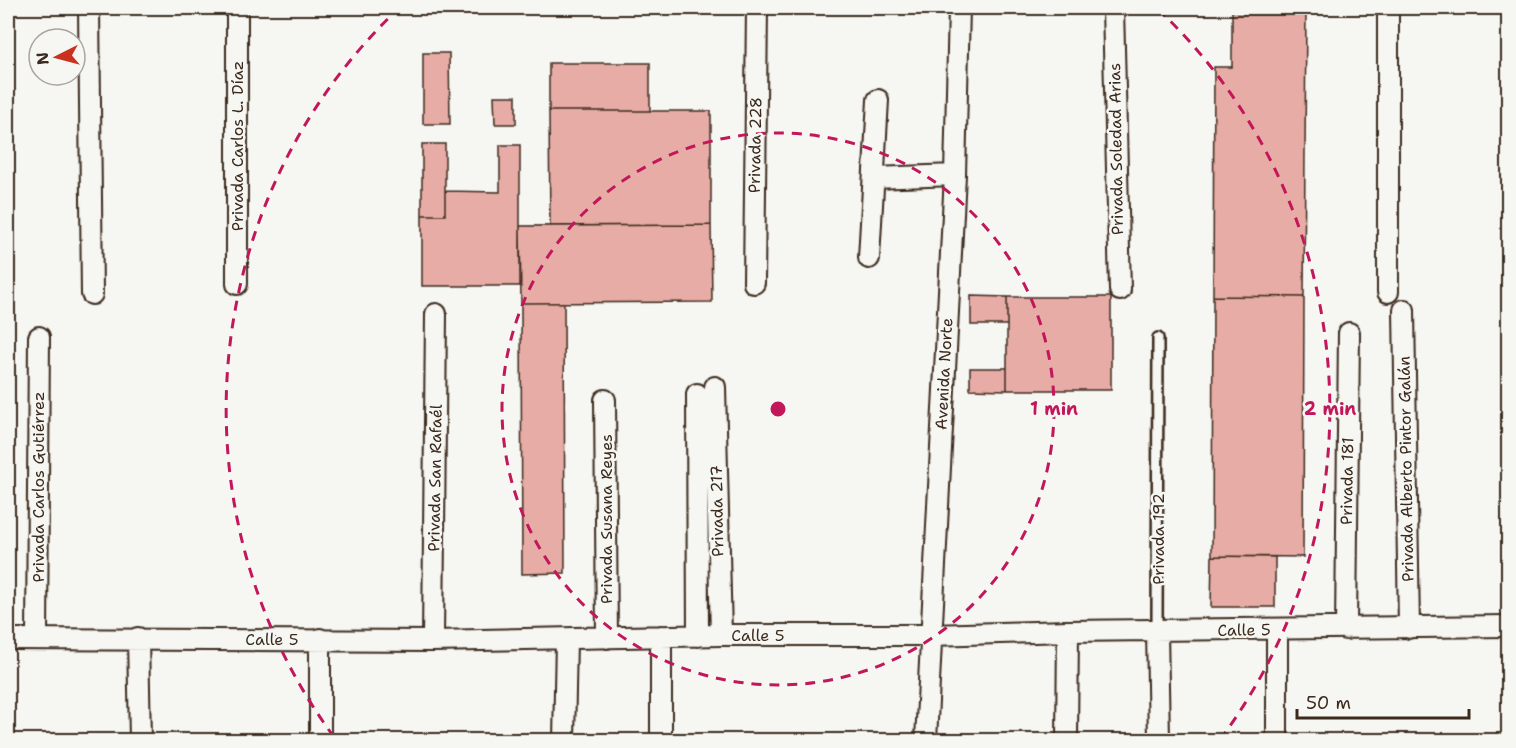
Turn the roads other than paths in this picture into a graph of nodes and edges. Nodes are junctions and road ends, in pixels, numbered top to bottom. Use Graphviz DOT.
graph roads {
  1 [pos="89,8"];
  2 [pos="237,8"];
  3 [pos="757,8"];
  4 [pos="959,8"];
  5 [pos="1113,8"];
  6 [pos="1388,8"];
  7 [pos="878,100"];
  8 [pos="955,175"];
  9 [pos="874,178"];
  10 [pos="869,258"];
  11 [pos="754,283"];
  12 [pos="237,284"];
  13 [pos="1120,290"];
  14 [pos="1388,292"];
  15 [pos="92,294"];
  16 [pos="1404,310"];
  17 [pos="436,314"];
  18 [pos="1349,333"];
  19 [pos="39,337"];
  20 [pos="1158,338"];
  21 [pos="605,400"];
  22 [pos="1509,626"];
  23 [pos="1409,628"];
  24 [pos="1277,629"];
  25 [pos="1346,629"];
  26 [pos="1068,631"];
  27 [pos="1157,632"];
  28 [pos="721,635"];
  29 [pos="930,635"];
  30 [pos="661,636"];
  31 [pos="698,636"];
  32 [pos="37,638"];
  33 [pos="138,638"];
  34 [pos="607,638"];
  35 [pos="8,639"];
  36 [pos="320,639"];
  37 [pos="566,640"];
  38 [pos="433,641"];
  39 [pos="140,741"];
  40 [pos="320,741"];
  41 [pos="564,741"];
  42 [pos="661,741"];
  43 [pos="926,741"];
  44 [pos="1067,741"];
  45 [pos="1159,741"];
  46 [pos="1277,741"];
  1 -- 15 [label="street"];
  2 -- 12 [label="street, Privada Carlos L. Díaz"];
  3 -- 11 [label="street, Privada 228"];
  4 -- 8 [label="street, Avenida Norte"];
  5 -- 13 [label="street, Privada Soledad Arias"];
  6 -- 14 [label="street"];
  7 -- 9 [label="street"];
  8 -- 9 [label="street"];
  8 -- 29 [label="street, Avenida Norte"];
  9 -- 10 [label="street"];
  16 -- 23 [label="street, Privada Alberto Pintor Galán"];
  17 -- 38 [label="street, Privada San Rafaél"];
  18 -- 25 [label="street, Privada 181"];
  19 -- 32 [label="street, Privada Carlos Gutiérrez"];
  20 -- 27 [label="lane, Privada 192"];
  21 -- 34 [label="street, Privada Susana Reyes"];
  22 -- 23 [label="street, Calle 5"];
  23 -- 25 [label="street, Calle 5"];
  24 -- 25 [label="street, Calle 5"];
  24 -- 27 [label="street, Calle 5"];
  24 -- 46 [label="street"];
  26 -- 27 [label="street, Calle 5"];
  26 -- 29 [label="street, Calle 5"];
  26 -- 44 [label="street"];
  27 -- 45 [label="street, Privada 192"];
  28 -- 29 [label="street, Calle 5"];
  28 -- 31 [label="street, Calle 5"];
  28 -- 31 [label="street, Privada 217"];
  29 -- 43 [label="street, Avenida Norte"];
  30 -- 31 [label="street, Calle 5"];
  30 -- 34 [label="street, Calle 5"];
  30 -- 42 [label="street"];
  32 -- 33 [label="street, Calle 5"];
  32 -- 35 [label="street, Calle 5"];
  33 -- 36 [label="street, Calle 5"];
  33 -- 39 [label="street"];
  34 -- 37 [label="street, Calle 5"];
  36 -- 38 [label="street, Calle 5"];
  36 -- 40 [label="street"];
  37 -- 38 [label="street, Calle 5"];
  37 -- 41 [label="street"];
}
